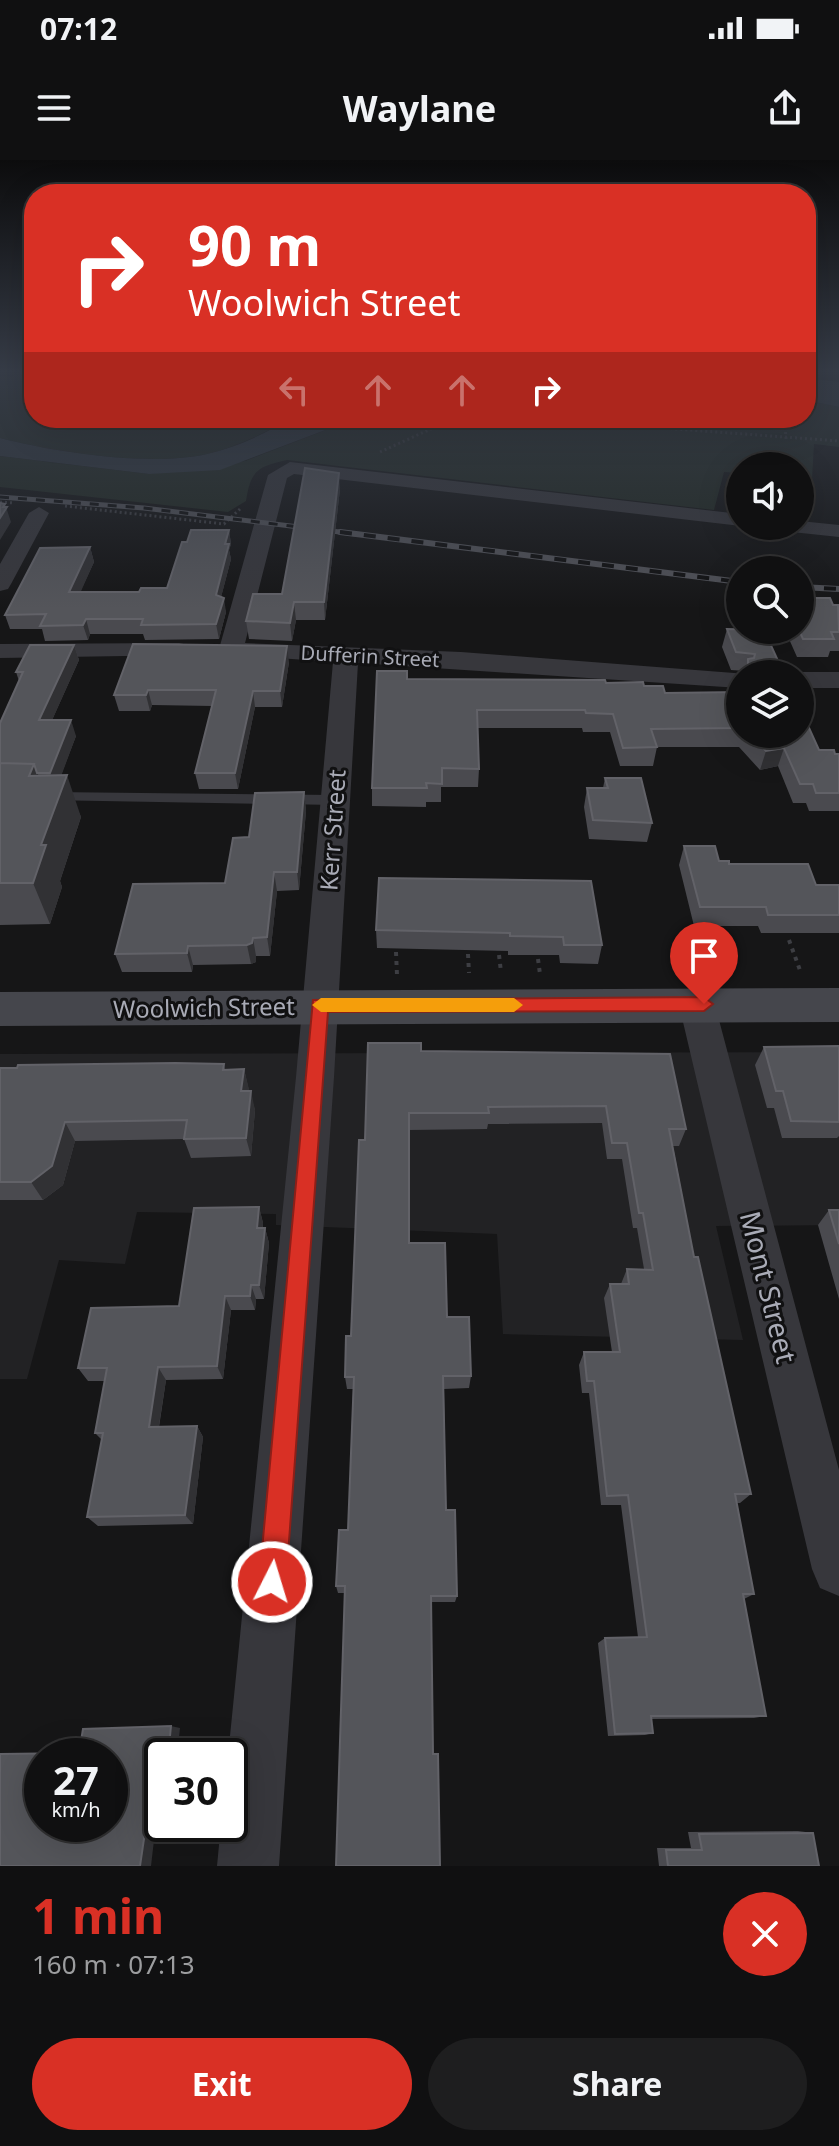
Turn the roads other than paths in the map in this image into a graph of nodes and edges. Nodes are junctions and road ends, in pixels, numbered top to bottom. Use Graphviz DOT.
graph roads {
  1 [pos="39,513"];
  2 [pos="726,518"];
  3 [pos="814,528"];
  4 [pos="839,531"];
  5 [pos="0,584"];
  6 [pos="231,649"];
  7 [pos="0,652"];
  8 [pos="346,654"];
  9 [pos="726,679"];
  10 [pos="814,680"];
  11 [pos="839,680"];
  12 [pos="32,797"];
  13 [pos="335,800"];
  14 [pos="319,1005"];
  15 [pos="697,1005"];
  16 [pos="839,1005"];
  17 [pos="0,1009"];
  18 [pos="839,1569"];
  19 [pos="248,1866"];
  1 -- 5 [label="street"];
  2 -- 6 [label="street"];
  3 -- 4 [label="street"];
  6 -- 7 [label="street, Dufferin Street"];
  6 -- 8 [label="street, Dufferin Street"];
  8 -- 9 [label="street, Dufferin Street"];
  8 -- 13 [label="street, Kerr Street"];
  10 -- 11 [label="street"];
  12 -- 13 [label="lane"];
  13 -- 14 [label="street, Kerr Street"];
  14 -- 15 [label="main road, Woolwich Street"];
  14 -- 17 [label="main road, Woolwich Street"];
  14 -- 19 [label="street, Kerr Street"];
  15 -- 16 [label="main road, Woolwich Street"];
  15 -- 18 [label="street, Mont Street"];
}
